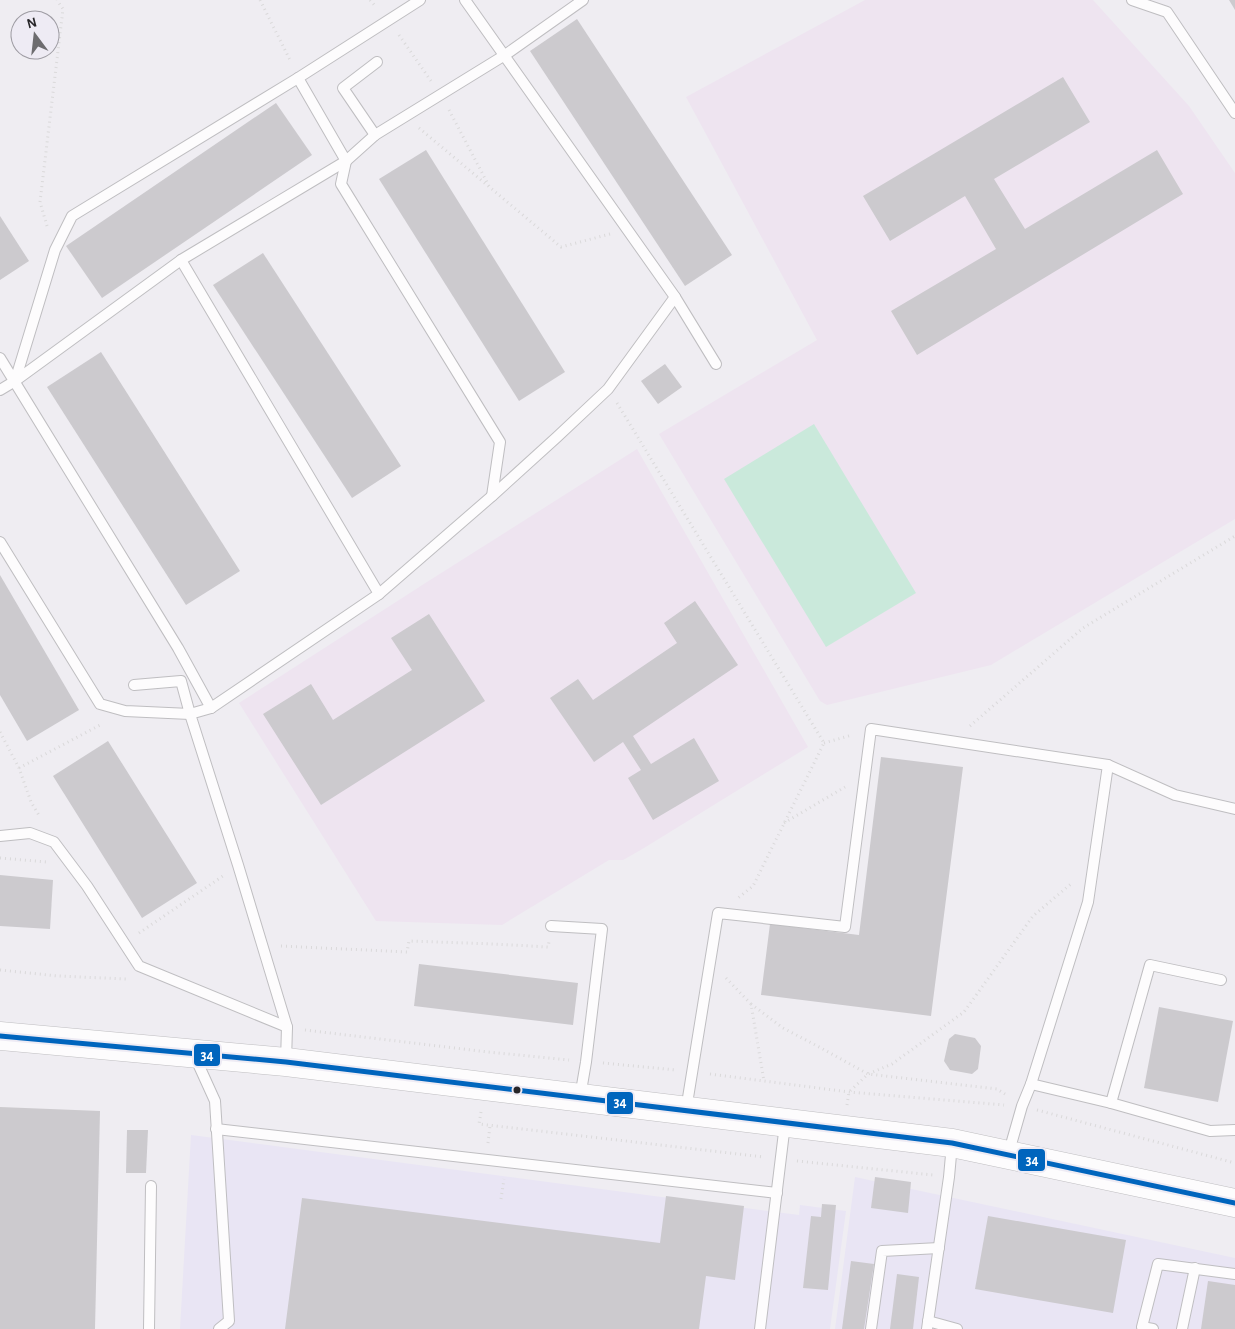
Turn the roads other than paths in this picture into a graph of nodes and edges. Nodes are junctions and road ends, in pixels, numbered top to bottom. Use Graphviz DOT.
graph roads {
  1 [pos="420,0"];
  2 [pos="465,0"];
  3 [pos="583,0"];
  4 [pos="1132,0"];
  5 [pos="505,55"];
  6 [pos="378,62"];
  7 [pos="298,78"];
  8 [pos="1235,113"];
  9 [pos="375,135"];
  10 [pos="346,161"];
  11 [pos="181,260"];
  12 [pos="675,297"];
  13 [pos="0,358"];
  14 [pos="716,364"];
  15 [pos="15,381"];
  16 [pos="0,390"];
  17 [pos="492,496"];
  18 [pos="0,542"];
  19 [pos="379,594"];
  20 [pos="134,685"];
  21 [pos="210,708"];
  22 [pos="190,714"];
  23 [pos="1108,765"];
  24 [pos="1235,809"];
  25 [pos="0,836"];
  26 [pos="551,926"];
  27 [pos="1221,980"];
  28 [pos="287,1028"];
  29 [pos="0,1036"];
  30 [pos="193,1054"];
  31 [pos="286,1062"];
  32 [pos="1031,1084"];
  33 [pos="580,1098"];
  34 [pos="1111,1103"];
  35 [pos="686,1111"];
  36 [pos="785,1122"];
  37 [pos="216,1129"];
  38 [pos="1235,1130"];
  39 [pos="952,1143"];
  40 [pos="1008,1156"];
  41 [pos="151,1186"];
  42 [pos="776,1193"];
  43 [pos="1235,1203"];
  44 [pos="939,1248"];
  45 [pos="1195,1268"];
  46 [pos="1235,1274"];
  47 [pos="928,1325"];
  48 [pos="149,1329"];
  49 [pos="219,1329"];
  50 [pos="760,1329"];
  51 [pos="871,1329"];
  52 [pos="957,1329"];
  53 [pos="1153,1329"];
  54 [pos="1182,1329"];
  1 -- 7 [label="lane"];
  2 -- 5 [label="lane"];
  3 -- 5 [label="lane"];
  4 -- 8 [label="lane"];
  5 -- 9 [label="lane"];
  5 -- 12 [label="lane"];
  6 -- 9 [label="lane"];
  7 -- 10 [label="lane"];
  7 -- 15 [label="lane"];
  9 -- 10 [label="lane"];
  10 -- 11 [label="lane"];
  10 -- 17 [label="lane"];
  11 -- 15 [label="lane"];
  11 -- 19 [label="lane"];
  12 -- 14 [label="lane"];
  12 -- 17 [label="lane"];
  13 -- 15 [label="lane"];
  15 -- 16 [label="lane"];
  15 -- 21 [label="lane"];
  17 -- 19 [label="lane"];
  18 -- 22 [label="lane"];
  19 -- 21 [label="lane"];
  20 -- 22 [label="lane"];
  21 -- 22 [label="lane"];
  22 -- 28 [label="lane"];
  23 -- 24 [label="lane"];
  23 -- 32 [label="lane"];
  23 -- 35 [label="lane"];
  25 -- 28 [label="lane"];
  26 -- 33 [label="lane"];
  27 -- 34 [label="lane"];
  28 -- 31 [label="lane"];
  29 -- 30 [label="street"];
  30 -- 31 [label="street"];
  30 -- 37 [label="lane"];
  31 -- 33 [label="street"];
  32 -- 34 [label="lane"];
  32 -- 40 [label="lane"];
  33 -- 35 [label="street"];
  34 -- 38 [label="lane"];
  35 -- 36 [label="street"];
  36 -- 39 [label="street"];
  36 -- 42 [label="lane"];
  37 -- 42 [label="lane"];
  37 -- 49 [label="lane"];
  39 -- 40 [label="street"];
  39 -- 44 [label="lane"];
  40 -- 43 [label="street"];
  41 -- 48 [label="lane"];
  42 -- 50 [label="lane"];
  44 -- 47 [label="lane"];
  44 -- 51 [label="lane"];
  45 -- 46 [label="lane"];
  45 -- 53 [label="lane"];
  45 -- 54 [label="lane"];
  47 -- 52 [label="lane"];
}
